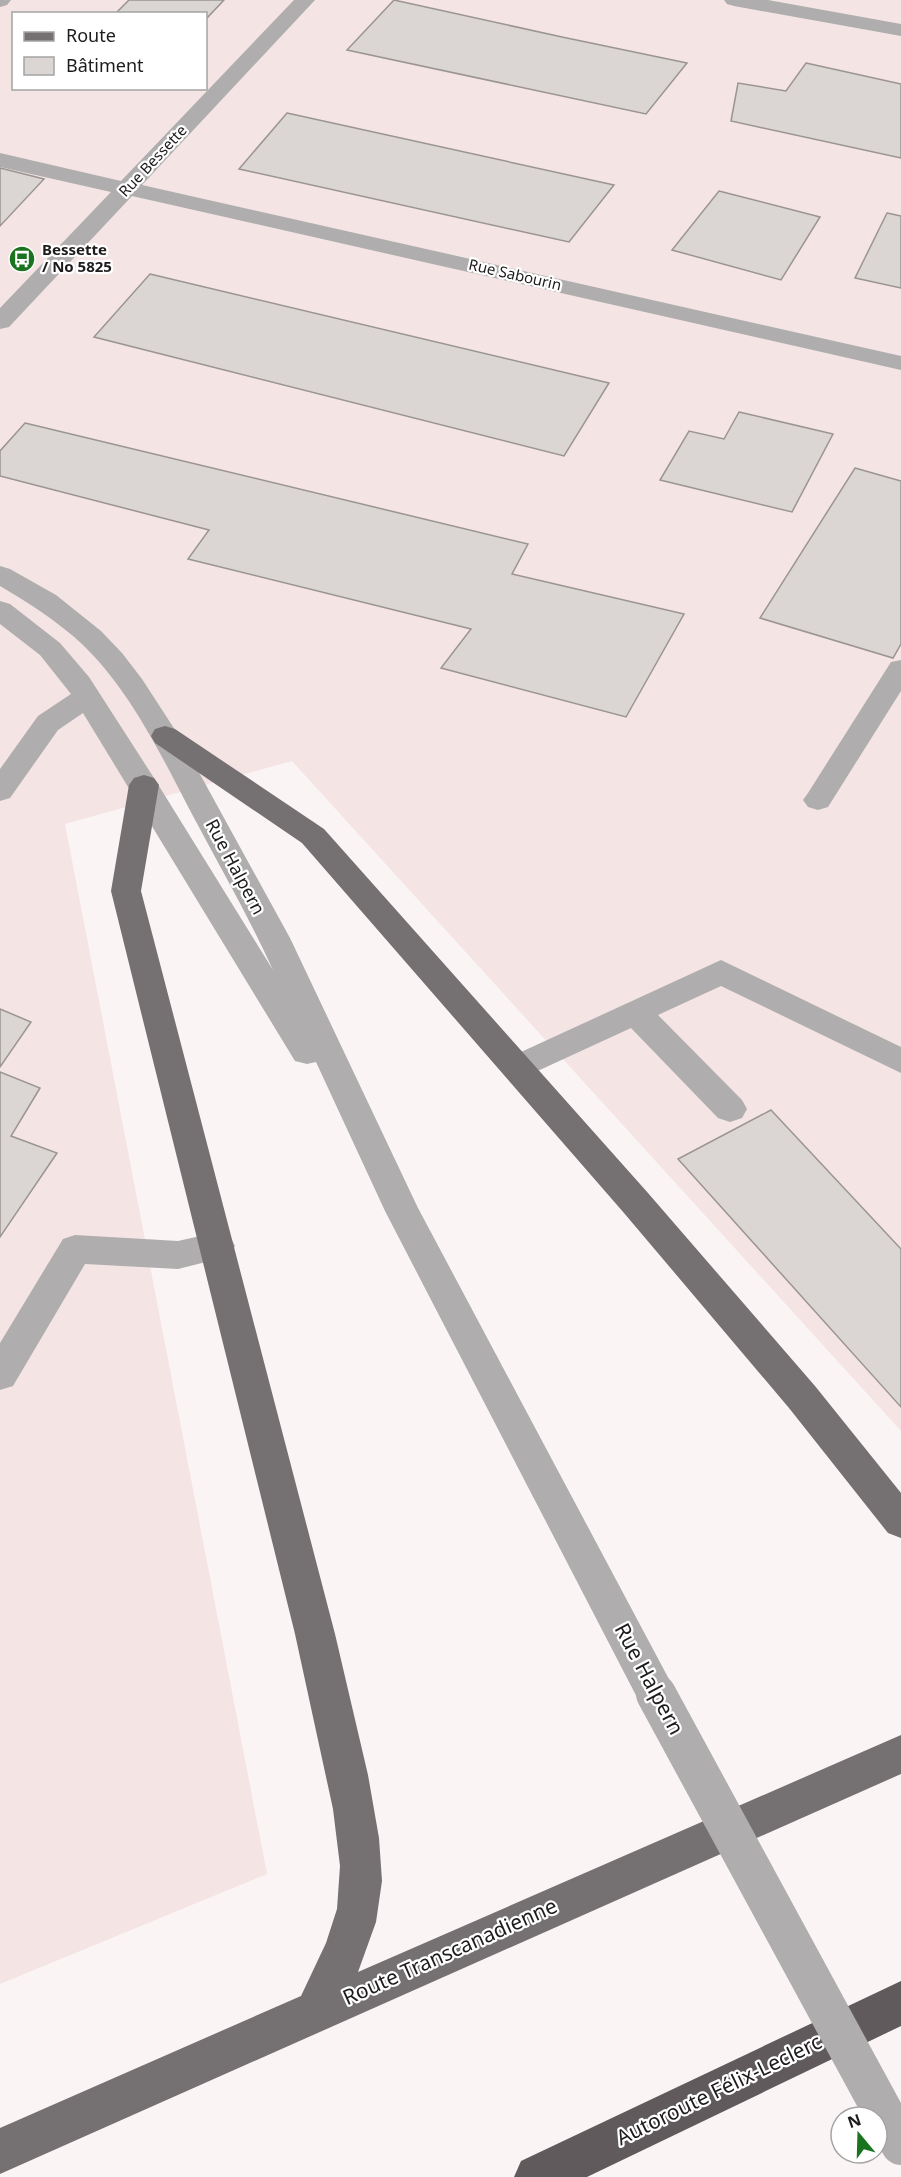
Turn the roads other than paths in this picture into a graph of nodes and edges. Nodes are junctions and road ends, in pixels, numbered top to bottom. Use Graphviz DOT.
graph roads {
  1 [pos="304,0"];
  2 [pos="746,1"];
  3 [pos="901,30"];
  4 [pos="0,160"];
  5 [pos="128,188"];
  6 [pos="0,322"];
  7 [pos="901,363"];
  8 [pos="0,575"];
  9 [pos="0,610"];
  10 [pos="901,669"];
  11 [pos="87,696"];
  12 [pos="165,736"];
  13 [pos="144,785"];
  14 [pos="0,791"];
  15 [pos="818,800"];
  16 [pos="636,1013"];
  17 [pos="901,1061"];
  18 [pos="518,1068"];
  19 [pos="730,1109"];
  20 [pos="402,1211"];
  21 [pos="218,1246"];
  22 [pos="0,1375"];
  23 [pos="901,1521"];
  24 [pos="901,1754"];
  25 [pos="901,2003"];
  26 [pos="317,2011"];
  27 [pos="901,2145"];
  28 [pos="0,2151"];
  29 [pos="537,2177"];
  1 -- 5 [label="street, Rue Bessette"];
  2 -- 3 [label="street"];
  4 -- 5 [label="street, Rue Sabourin"];
  5 -- 6 [label="street, Rue Bessette"];
  5 -- 7 [label="street, Rue Sabourin"];
  8 -- 12 [label="street, Rue Halpern"];
  9 -- 11 [label="street, Rue Halpern"];
  10 -- 15 [label="street"];
  11 -- 13 [label="street, Rue Halpern"];
  11 -- 14 [label="street"];
  12 -- 18 [label="main road"];
  12 -- 20 [label="street, Rue Halpern"];
  13 -- 20 [label="street, Rue Halpern"];
  13 -- 21 [label="main road"];
  16 -- 17 [label="street"];
  16 -- 18 [label="street"];
  16 -- 19 [label="street"];
  18 -- 23 [label="main road"];
  20 -- 27 [label="street, Rue Halpern, bridge"];
  21 -- 22 [label="street"];
  21 -- 26 [label="main road"];
  24 -- 26 [label="main road, Route Transcanadienne"];
  25 -- 29 [label="highway, Autoroute Félix-Leclerc"];
  26 -- 28 [label="main road, Route Transcanadienne"];
}
